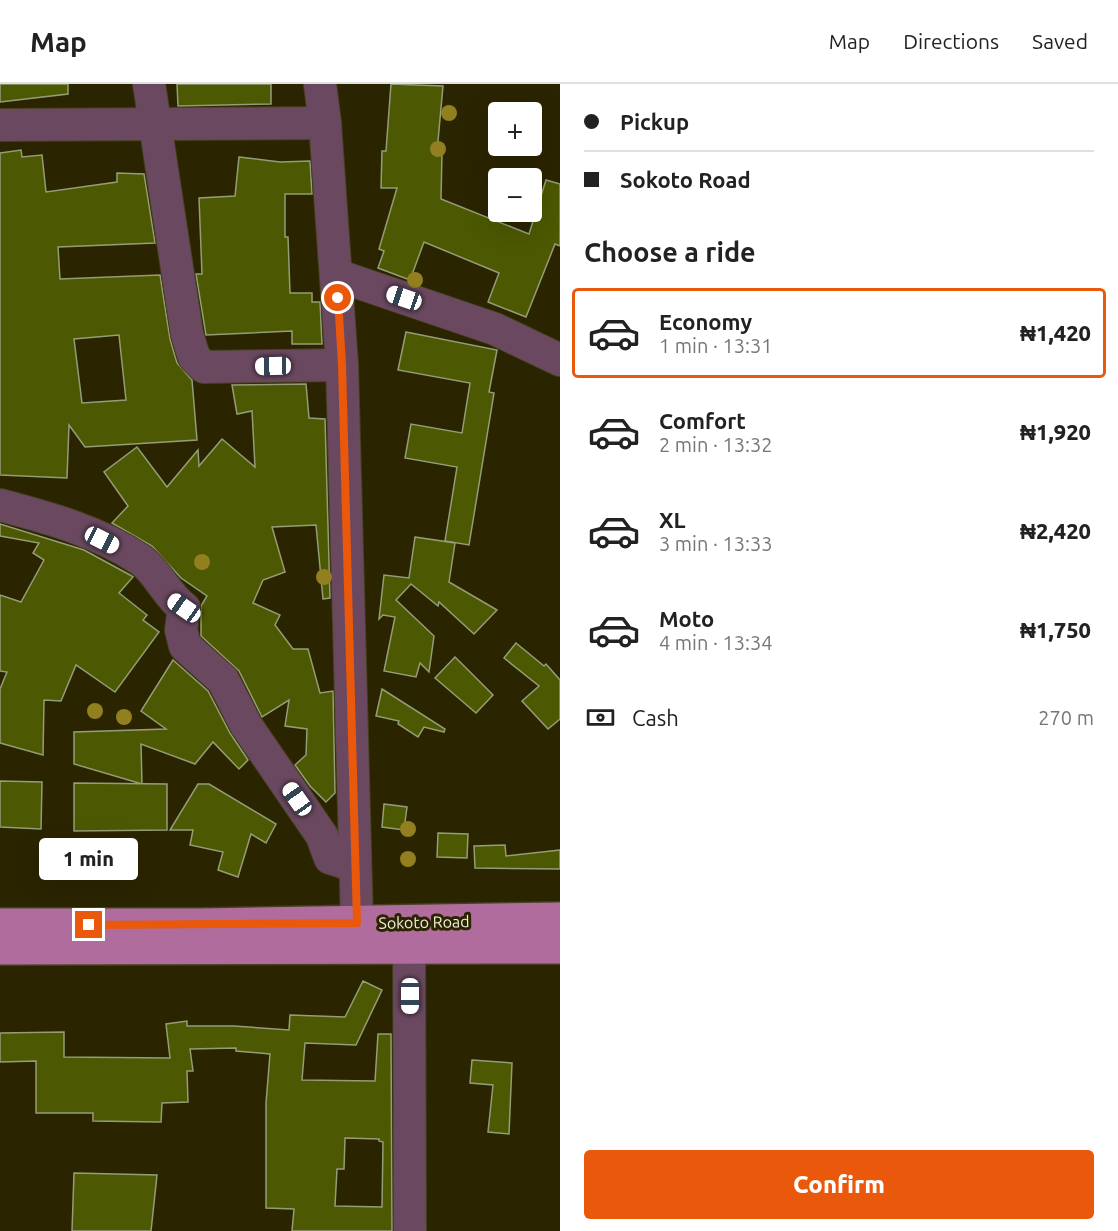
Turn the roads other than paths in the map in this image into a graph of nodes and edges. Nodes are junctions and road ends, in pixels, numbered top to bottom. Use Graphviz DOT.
graph roads {
  1 [pos="149,84"];
  2 [pos="320,84"];
  3 [pos="325,123"];
  4 [pos="154,124"];
  5 [pos="0,125"];
  6 [pos="336,275"];
  7 [pos="560,360"];
  8 [pos="342,365"];
  9 [pos="0,505"];
  10 [pos="356,866"];
  11 [pos="560,919"];
  12 [pos="357,923"];
  13 [pos="0,924"];
  14 [pos="410,935"];
  15 [pos="560,947"];
  16 [pos="0,948"];
  17 [pos="410,1231"];
  1 -- 4 [label="street"];
  2 -- 3 [label="street"];
  3 -- 4 [label="street"];
  3 -- 6 [label="street"];
  4 -- 5 [label="street"];
  4 -- 8 [label="street"];
  6 -- 7 [label="street"];
  6 -- 8 [label="street"];
  8 -- 10 [label="street"];
  9 -- 10 [label="street"];
  10 -- 12 [label="street"];
  11 -- 14 [label="main road, Sokoto Road"];
  12 -- 13 [label="main road, Sokoto Road"];
  12 -- 14 [label="main road, Sokoto Road"];
  14 -- 15 [label="main road"];
  14 -- 16 [label="main road"];
  14 -- 17 [label="street"];
}
